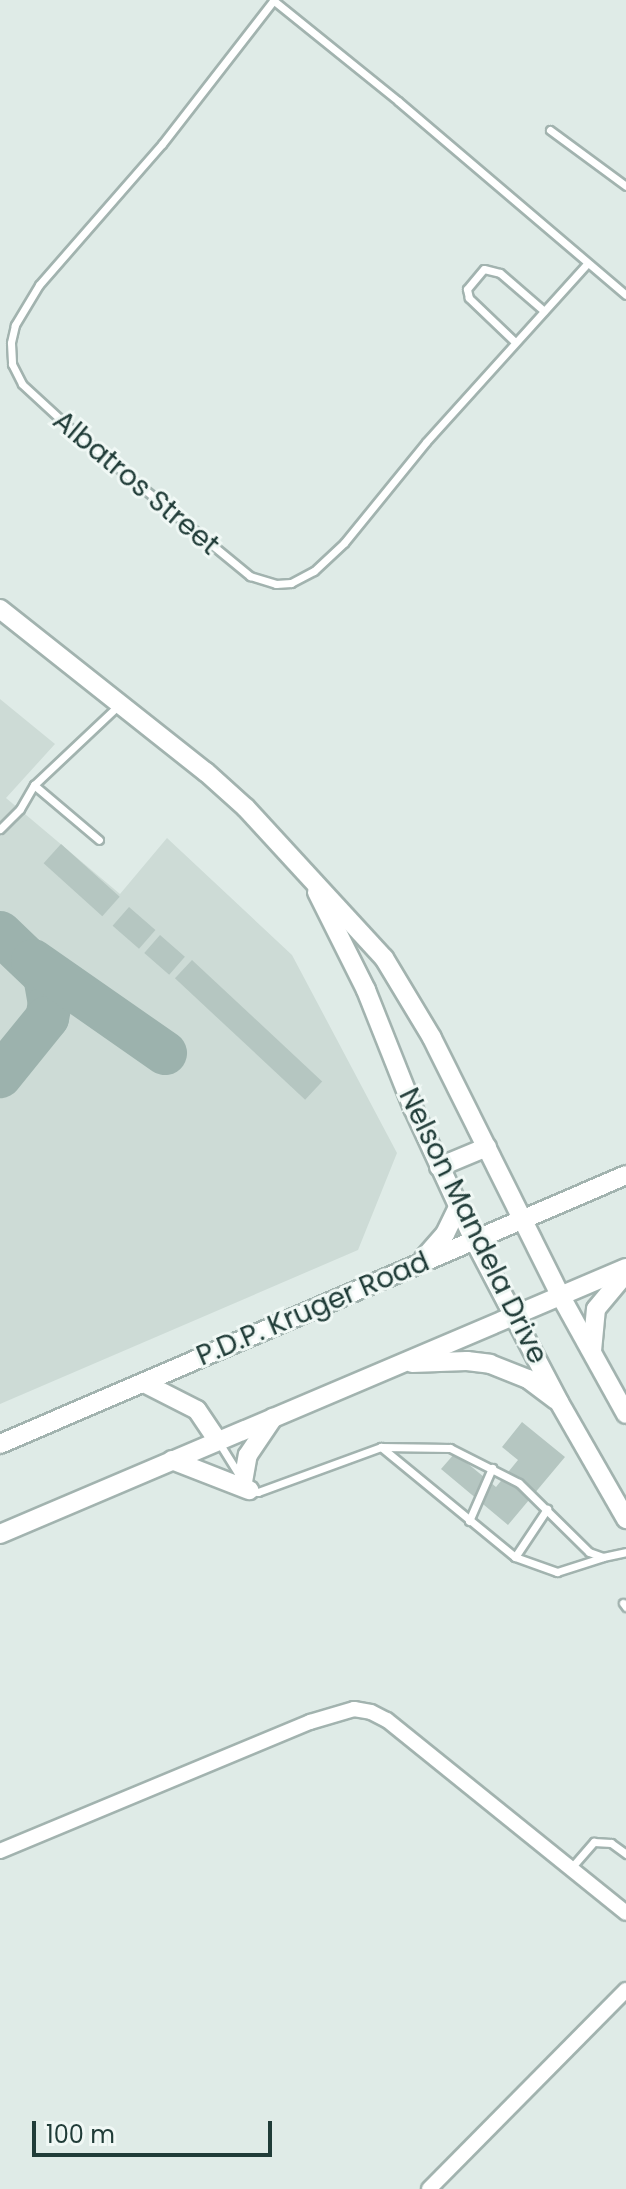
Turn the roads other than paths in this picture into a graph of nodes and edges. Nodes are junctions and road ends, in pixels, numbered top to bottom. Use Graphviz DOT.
graph roads {
  1 [pos="273,0"];
  2 [pos="550,130"];
  3 [pos="626,186"];
  4 [pos="588,263"];
  5 [pos="626,295"];
  6 [pos="544,311"];
  7 [pos="515,342"];
  8 [pos="0,609"];
  9 [pos="120,703"];
  10 [pos="34,785"];
  11 [pos="0,829"];
  12 [pos="99,840"];
  13 [pos="313,882"];
  14 [pos="487,1147"];
  15 [pos="439,1167"];
  16 [pos="626,1175"];
  17 [pos="458,1207"];
  18 [pos="521,1218"];
  19 [pos="474,1240"];
  20 [pos="420,1263"];
  21 [pos="626,1271"];
  22 [pos="560,1295"];
  23 [pos="515,1313"];
  24 [pos="592,1352"];
  25 [pos="403,1364"];
  26 [pos="144,1383"];
  27 [pos="559,1402"];
  28 [pos="626,1414"];
  29 [pos="273,1418"];
  30 [pos="218,1441"];
  31 [pos="0,1444"];
  32 [pos="381,1447"];
  33 [pos="172,1460"];
  34 [pos="492,1468"];
  35 [pos="246,1486"];
  36 [pos="547,1509"];
  37 [pos="626,1519"];
  38 [pos="469,1521"];
  39 [pos="0,1534"];
  40 [pos="626,1552"];
  41 [pos="515,1557"];
  42 [pos="603,1557"];
  43 [pos="0,1851"];
  44 [pos="626,1854"];
  45 [pos="571,1868"];
  46 [pos="626,1913"];
  47 [pos="626,1990"];
  48 [pos="429,2189"];
  1 -- 4 [label="lane"];
  1 -- 7 [label="lane, Albatros Street"];
  2 -- 3 [label="lane"];
  4 -- 5 [label="lane"];
  4 -- 6 [label="lane, Albatros Street"];
  6 -- 7 [label="lane, Albatros Street"];
  6 -- 7 [label="lane"];
  8 -- 9 [label="street, Nelson Mandela Drive"];
  9 -- 10 [label="lane"];
  9 -- 13 [label="street, Nelson Mandela Drive"];
  10 -- 11 [label="lane"];
  10 -- 12 [label="lane"];
  13 -- 14 [label="street, Nelson Mandela Drive"];
  13 -- 15 [label="street, Nelson Mandela Drive"];
  14 -- 15 [label="street"];
  14 -- 18 [label="street, Nelson Mandela Drive"];
  15 -- 17 [label="street, Nelson Mandela Drive"];
  16 -- 18 [label="street, P.D.P. Kruger Road"];
  17 -- 19 [label="street, Nelson Mandela Drive"];
  17 -- 20 [label="street"];
  18 -- 19 [label="street, P.D.P. Kruger Road"];
  18 -- 22 [label="street, Nelson Mandela Drive"];
  19 -- 20 [label="street, P.D.P. Kruger Road"];
  19 -- 23 [label="street, Nelson Mandela Drive"];
  20 -- 26 [label="street, P.D.P. Kruger Road"];
  21 -- 22 [label="street"];
  21 -- 24 [label="street"];
  22 -- 23 [label="street"];
  22 -- 24 [label="street, Nelson Mandela Drive"];
  23 -- 25 [label="street"];
  23 -- 27 [label="street, Nelson Mandela Drive"];
  24 -- 28 [label="street, Nelson Mandela Drive"];
  25 -- 27 [label="street"];
  25 -- 29 [label="street"];
  26 -- 30 [label="street"];
  26 -- 31 [label="street, P.D.P. Kruger Road"];
  27 -- 37 [label="street, Nelson Mandela Drive"];
  29 -- 30 [label="street"];
  29 -- 35 [label="street"];
  30 -- 33 [label="street"];
  30 -- 35 [label="lane"];
  32 -- 34 [label="lane"];
  32 -- 35 [label="lane"];
  32 -- 38 [label="lane"];
  33 -- 35 [label="street"];
  33 -- 39 [label="street"];
  34 -- 36 [label="lane"];
  34 -- 38 [label="lane"];
  36 -- 41 [label="lane"];
  36 -- 42 [label="lane"];
  38 -- 41 [label="lane"];
  40 -- 42 [label="lane"];
  41 -- 42 [label="lane"];
  43 -- 45 [label="street"];
  44 -- 45 [label="lane"];
  45 -- 46 [label="street"];
  47 -- 48 [label="street"];
}
